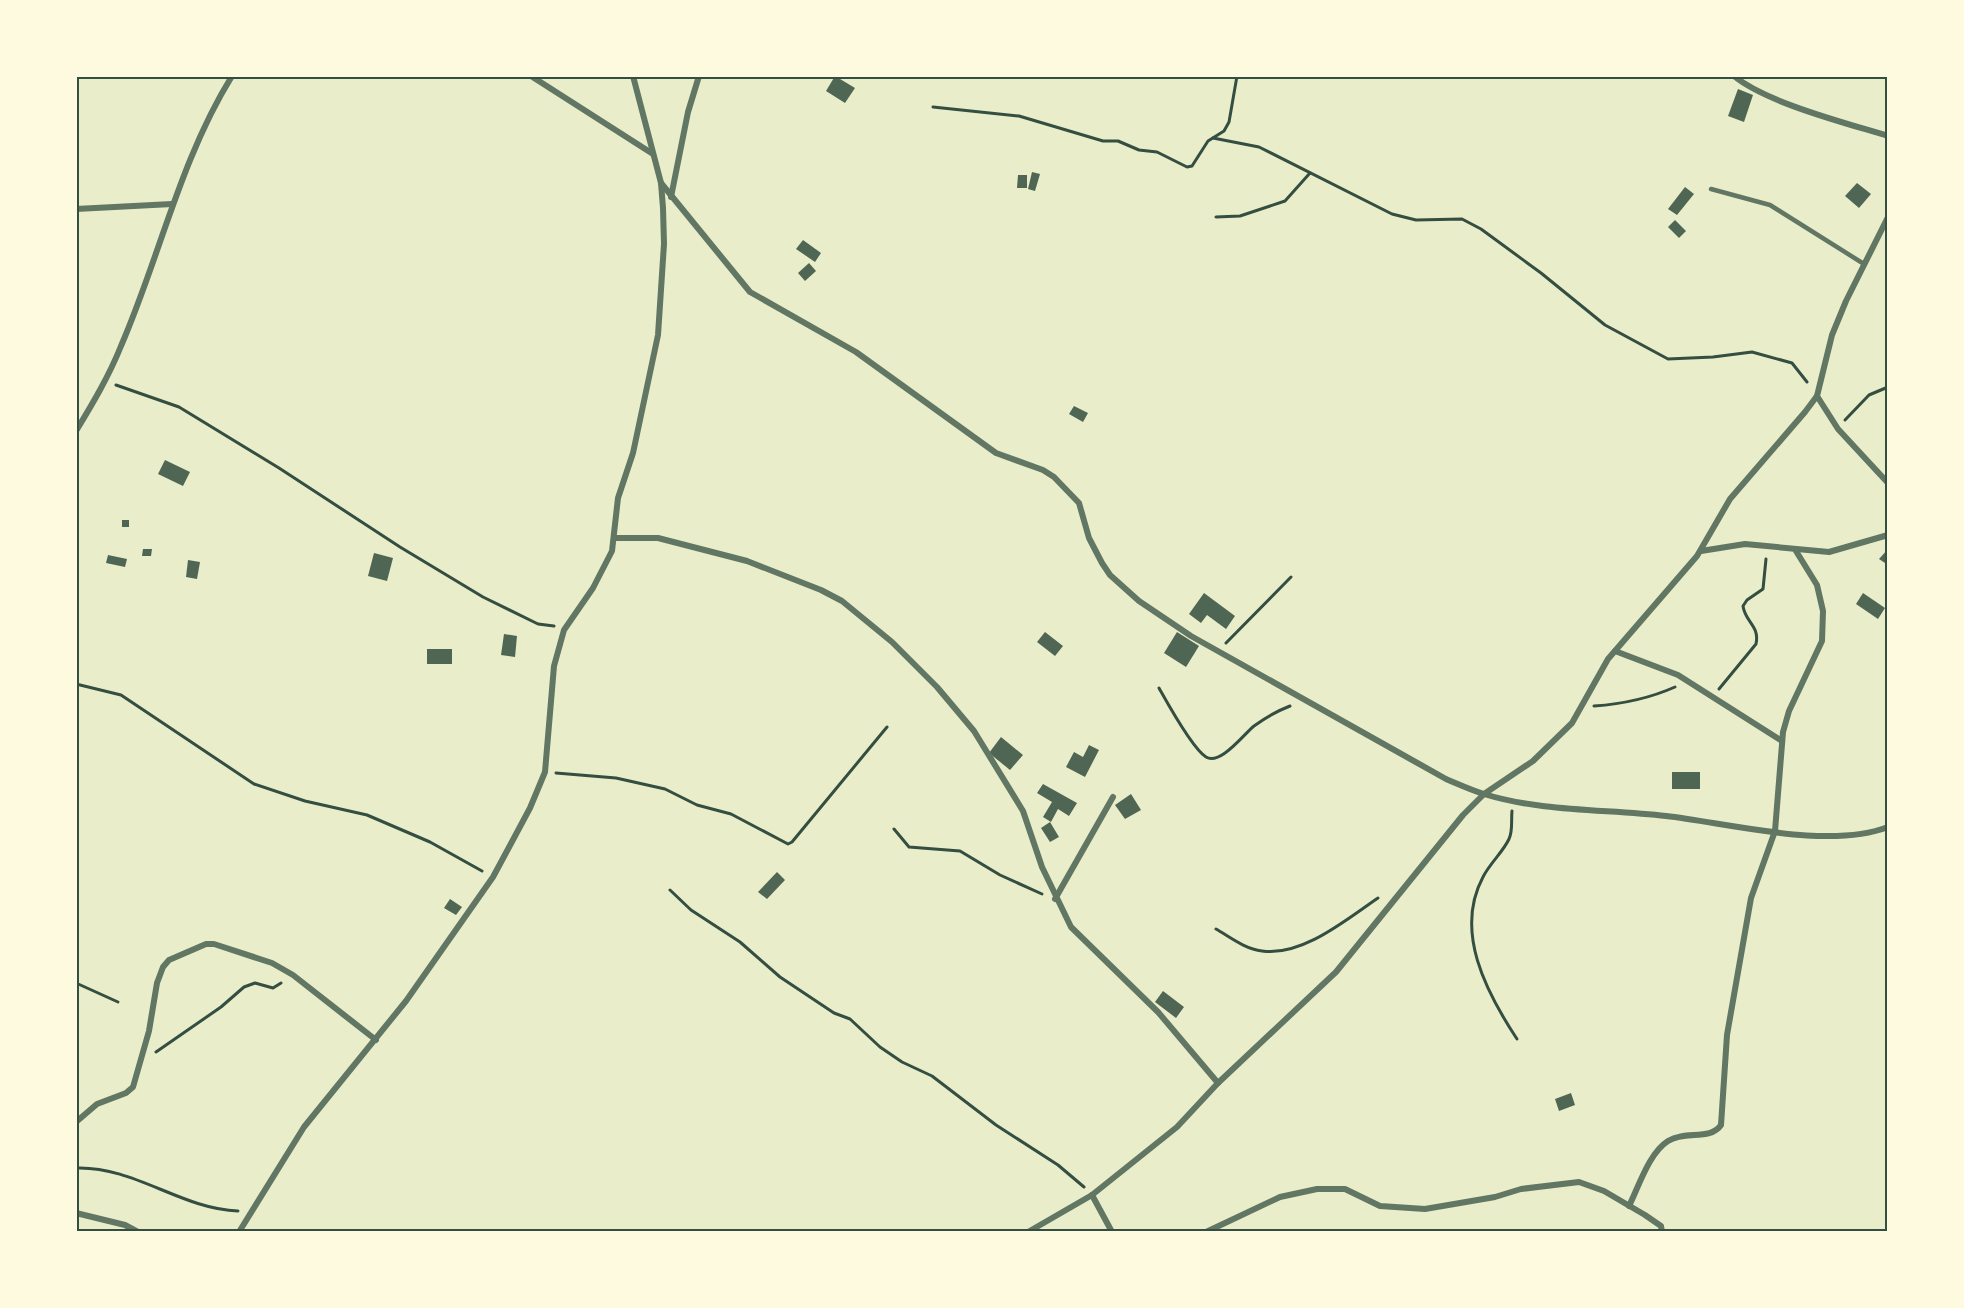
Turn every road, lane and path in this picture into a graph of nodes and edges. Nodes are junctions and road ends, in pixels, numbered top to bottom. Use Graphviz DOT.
graph roads {
  1 [pos="232,76"];
  2 [pos="531,76"];
  3 [pos="633,76"];
  4 [pos="699,76"];
  5 [pos="1237,76"];
  6 [pos="1734,76"];
  7 [pos="933,107"];
  8 [pos="1887,136"];
  9 [pos="1213,138"];
  10 [pos="653,154"];
  11 [pos="1310,173"];
  12 [pos="661,183"];
  13 [pos="1711,189"];
  14 [pos="671,196"];
  15 [pos="172,204"];
  16 [pos="76,209"];
  17 [pos="1216,217"];
  18 [pos="1887,217"];
  19 [pos="1864,264"];
  20 [pos="106,381"];
  21 [pos="1887,387"];
  22 [pos="1817,396"];
  23 [pos="1838,429"];
  24 [pos="76,431"];
  25 [pos="1887,483"];
  26 [pos="1887,535"];
  27 [pos="615,538"];
  28 [pos="1768,545"];
  29 [pos="1796,550"];
  30 [pos="1701,551"];
  31 [pos="1291,577"];
  32 [pos="568,621"];
  33 [pos="1219,651"];
  34 [pos="1615,651"];
  35 [pos="1689,681"];
  36 [pos="76,684"];
  37 [pos="1159,688"];
  38 [pos="1713,696"];
  39 [pos="1309,701"];
  40 [pos="1584,706"];
  41 [pos="886,727"];
  42 [pos="1782,741"];
  43 [pos="545,772"];
  44 [pos="1484,794"];
  45 [pos="1113,797"];
  46 [pos="1512,801"];
  47 [pos="1887,827"];
  48 [pos="894,829"];
  49 [pos="1775,831"];
  50 [pos="493,877"];
  51 [pos="670,890"];
  52 [pos="1386,893"];
  53 [pos="1055,899"];
  54 [pos="1216,929"];
  55 [pos="291,974"];
  56 [pos="76,983"];
  57 [pos="118,1002"];
  58 [pos="1517,1039"];
  59 [pos="376,1040"];
  60 [pos="142,1060"];
  61 [pos="1218,1083"];
  62 [pos="76,1122"];
  63 [pos="76,1168"];
  64 [pos="1092,1195"];
  65 [pos="1629,1206"];
  66 [pos="252,1212"];
  67 [pos="76,1213"];
  68 [pos="1031,1231"];
  69 [pos="138,1232"];
  70 [pos="239,1232"];
  71 [pos="1112,1232"];
  72 [pos="1206,1232"];
  73 [pos="1662,1232"];
  1 -- 15 [label="street"];
  2 -- 10 [label="street"];
  3 -- 10 [label="street"];
  4 -- 14 [label="street"];
  5 -- 9 [label="path"];
  6 -- 8 [label="street"];
  7 -- 9 [label="path"];
  9 -- 11 [label="path"];
  10 -- 12 [label="street"];
  11 -- 17 [label="path"];
  11 -- 22 [label="path"];
  12 -- 14 [label="street"];
  12 -- 27 [label="street"];
  13 -- 19 [label="lane"];
  14 -- 33 [label="street"];
  15 -- 16 [label="street"];
  15 -- 20 [label="street"];
  18 -- 19 [label="street"];
  19 -- 22 [label="street"];
  20 -- 24 [label="street"];
  20 -- 32 [label="path"];
  21 -- 23 [label="path"];
  22 -- 23 [label="street"];
  22 -- 30 [label="street"];
  23 -- 25 [label="street"];
  26 -- 29 [label="street"];
  27 -- 32 [label="street"];
  27 -- 53 [label="street"];
  28 -- 29 [label="street"];
  28 -- 30 [label="street"];
  28 -- 38 [label="path"];
  29 -- 42 [label="street"];
  30 -- 34 [label="street"];
  31 -- 33 [label="path"];
  32 -- 43 [label="street"];
  33 -- 39 [label="street"];
  34 -- 35 [label="street"];
  34 -- 40 [label="street"];
  35 -- 38 [label="street"];
  35 -- 40 [label="path"];
  36 -- 50 [label="path"];
  37 -- 39 [label="path"];
  38 -- 42 [label="street"];
  39 -- 44 [label="street"];
  40 -- 44 [label="street"];
  41 -- 43 [label="path"];
  42 -- 49 [label="street"];
  43 -- 50 [label="street"];
  44 -- 46 [label="street"];
  44 -- 61 [label="street"];
  45 -- 53 [label="street"];
  46 -- 49 [label="street"];
  46 -- 58 [label="path"];
  47 -- 49 [label="street"];
  48 -- 53 [label="path"];
  49 -- 65 [label="street"];
  50 -- 59 [label="street"];
  51 -- 64 [label="path"];
  52 -- 54 [label="path"];
  53 -- 61 [label="street"];
  55 -- 59 [label="street"];
  55 -- 60 [label="path"];
  55 -- 60 [label="street"];
  56 -- 57 [label="path"];
  59 -- 66 [label="street"];
  60 -- 62 [label="street"];
  61 -- 64 [label="street"];
  63 -- 66 [label="path"];
  64 -- 68 [label="street"];
  64 -- 71 [label="street"];
  65 -- 72 [label="street"];
  65 -- 73 [label="street"];
  66 -- 70 [label="street"];
  67 -- 69 [label="street"];
}
